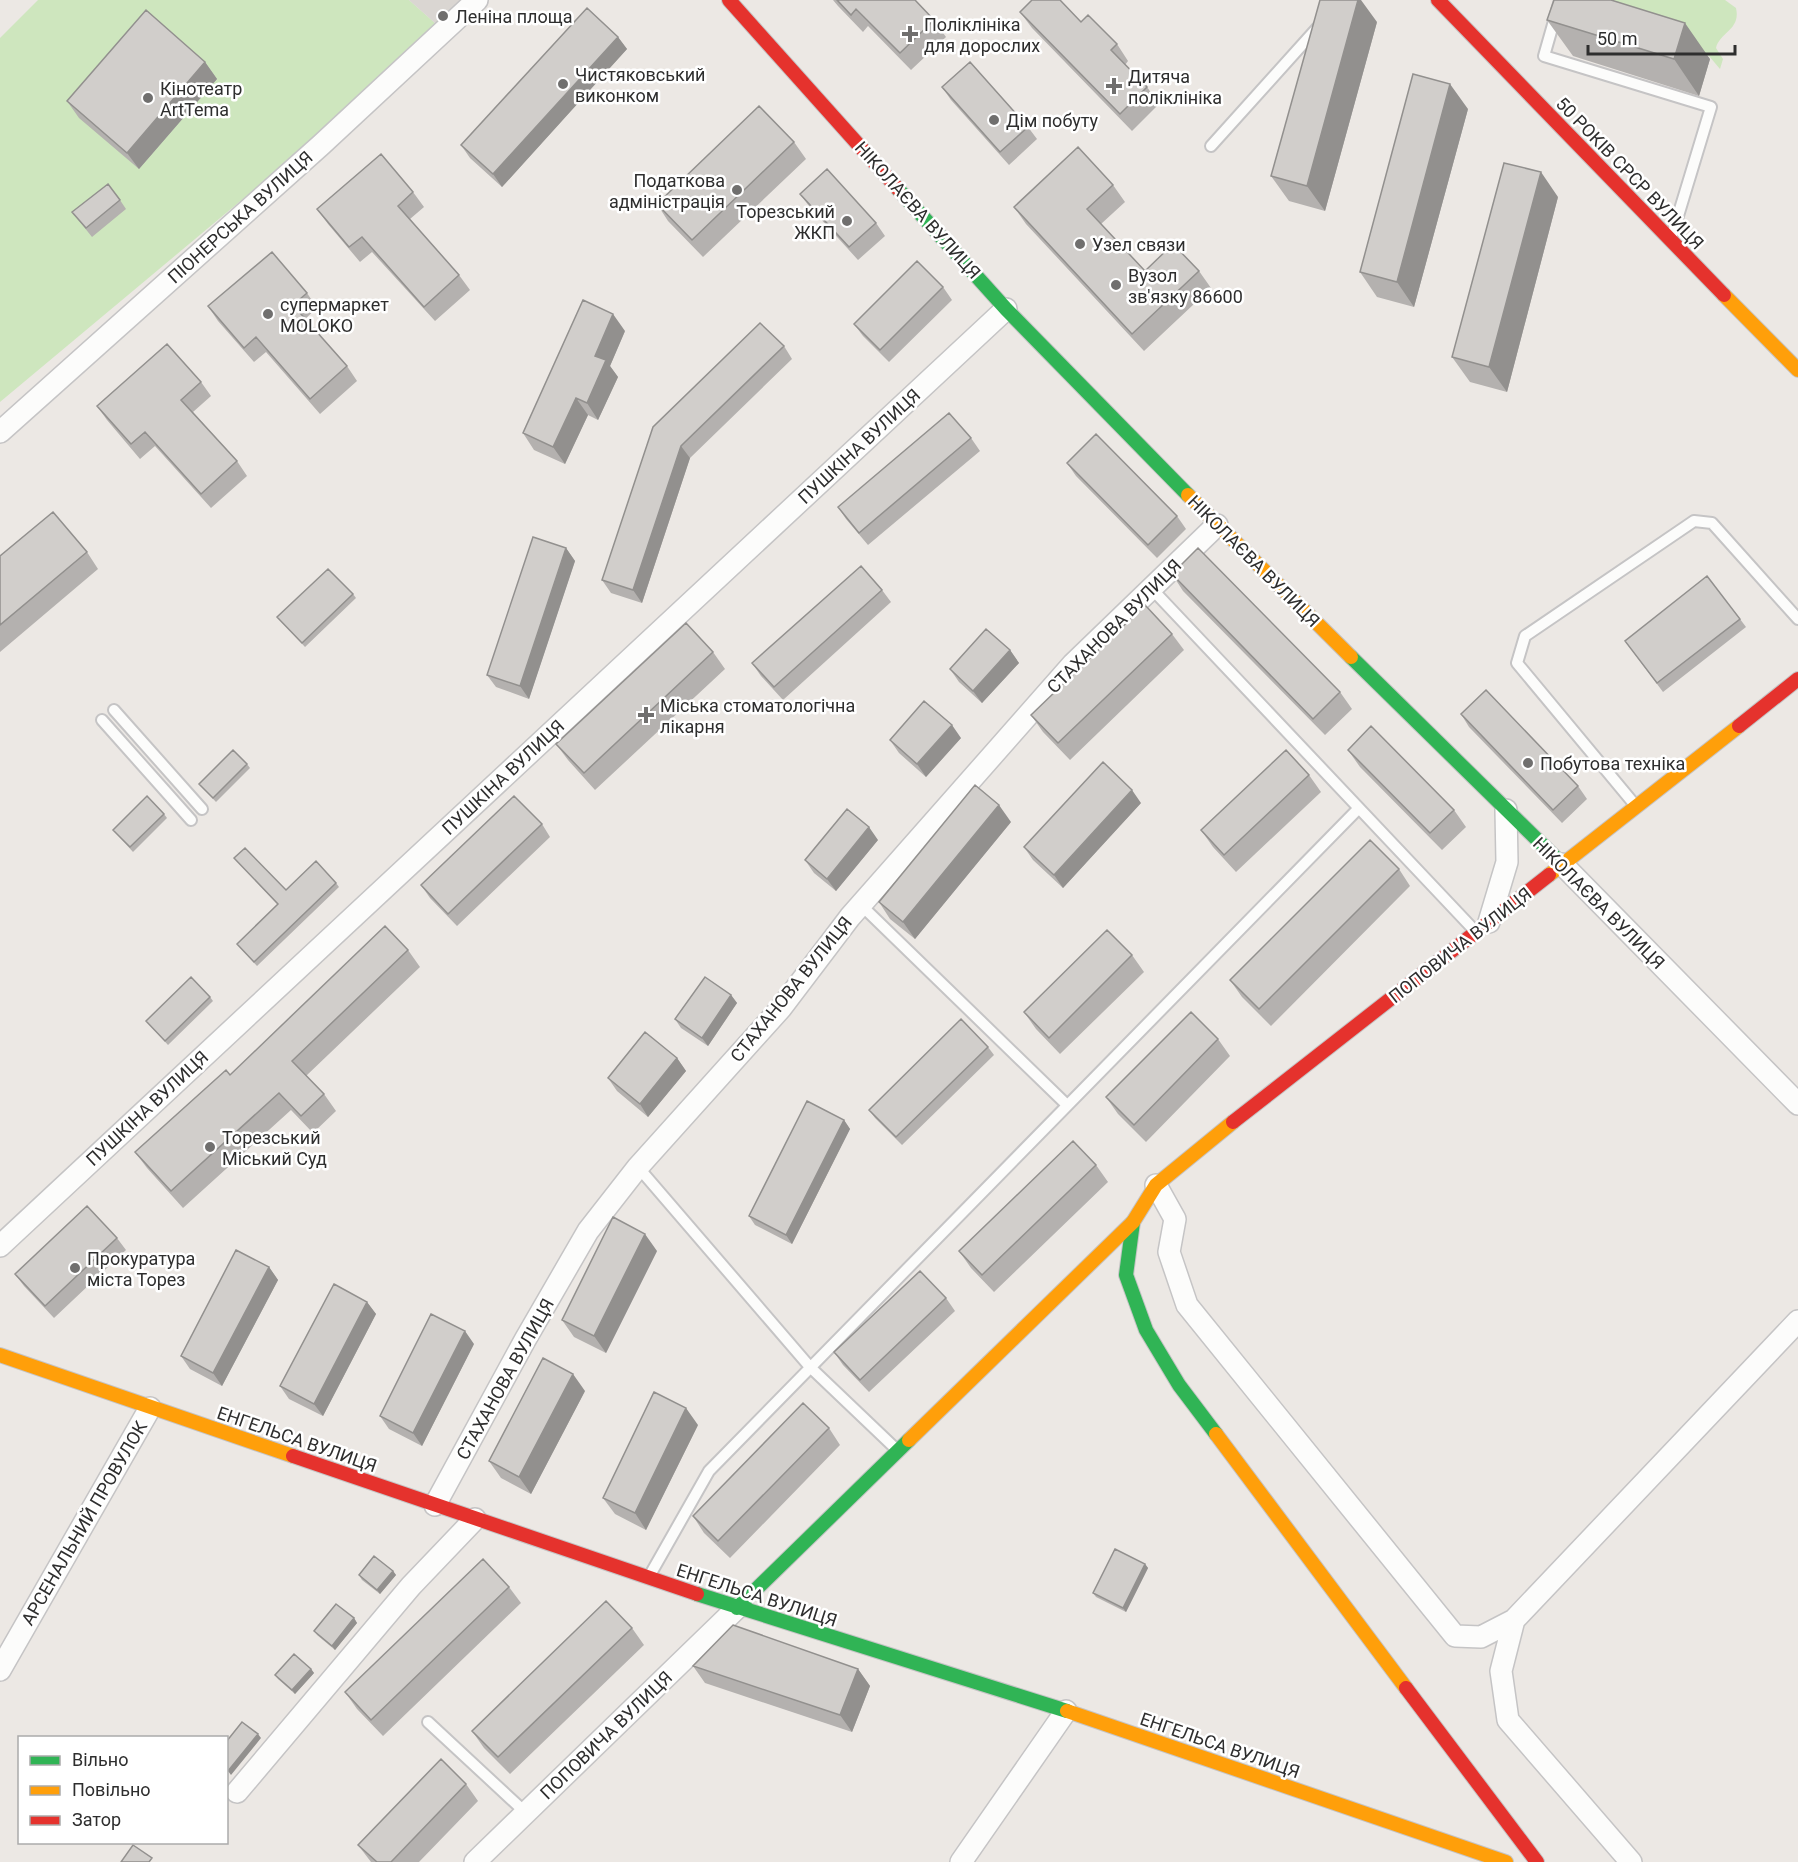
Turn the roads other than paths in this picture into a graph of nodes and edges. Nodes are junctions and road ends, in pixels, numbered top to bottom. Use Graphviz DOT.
graph roads {
  1 [pos="477,0"];
  2 [pos="729,0"];
  3 [pos="1438,0"];
  4 [pos="1560,0"];
  5 [pos="1328,17"];
  6 [pos="1211,146"];
  7 [pos="1671,242"];
  8 [pos="1006,309"];
  9 [pos="1798,370"];
  10 [pos="0,432"];
  11 [pos="1217,525"];
  12 [pos="1151,588"];
  13 [pos="1798,619"];
  14 [pos="1798,678"];
  15 [pos="114,710"];
  16 [pos="102,720"];
  17 [pos="1637,807"];
  18 [pos="1359,808"];
  19 [pos="201,809"];
  20 [pos="1506,810"];
  21 [pos="191,820"];
  22 [pos="1562,864"];
  23 [pos="861,905"];
  24 [pos="1483,927"];
  25 [pos="1798,1104"];
  26 [pos="1067,1105"];
  27 [pos="638,1167"];
  28 [pos="1156,1185"];
  29 [pos="1133,1222"];
  30 [pos="0,1245"];
  31 [pos="1798,1321"];
  32 [pos="0,1355"];
  33 [pos="810,1367"];
  34 [pos="150,1408"];
  35 [pos="898,1451"];
  36 [pos="435,1505"];
  37 [pos="475,1519"];
  38 [pos="648,1578"];
  39 [pos="737,1608"];
  40 [pos="1514,1620"];
  41 [pos="0,1670"];
  42 [pos="1066,1711"];
  43 [pos="428,1722"];
  44 [pos="237,1792"];
  45 [pos="526,1813"];
  46 [pos="475,1862"];
  47 [pos="961,1862"];
  48 [pos="1506,1862"];
  49 [pos="1537,1862"];
  50 [pos="1631,1862"];
  1 -- 10 [label="street, ПІОНЕРСЬКА ВУЛИЦЯ"];
  2 -- 8 [label="street, НІКОЛАЄВА ВУЛИЦЯ"];
  3 -- 7 [label="street, 50 РОКІВ СРСР ВУЛИЦЯ"];
  4 -- 7 [label="lane"];
  5 -- 6 [label="lane"];
  7 -- 9 [label="street, 50 РОКІВ СРСР ВУЛИЦЯ"];
  8 -- 11 [label="street, НІКОЛАЄВА ВУЛИЦЯ"];
  8 -- 30 [label="street, ПУШКІНА ВУЛИЦЯ"];
  11 -- 12 [label="street, СТАХАНОВА ВУЛИЦЯ"];
  11 -- 20 [label="street, НІКОЛАЄВА ВУЛИЦЯ"];
  12 -- 18 [label="lane"];
  12 -- 23 [label="street, СТАХАНОВА ВУЛИЦЯ"];
  13 -- 17 [label="lane"];
  14 -- 17 [label="street, ПОПОВИЧА ВУЛИЦЯ"];
  15 -- 19 [label="lane"];
  16 -- 21 [label="lane"];
  17 -- 22 [label="street, ПОПОВИЧА ВУЛИЦЯ"];
  18 -- 24 [label="lane"];
  18 -- 26 [label="lane"];
  20 -- 22 [label="street, НІКОЛАЄВА ВУЛИЦЯ"];
  20 -- 24 [label="street"];
  22 -- 24 [label="street, ПОПОВИЧА ВУЛИЦЯ"];
  22 -- 25 [label="street, НІКОЛАЄВА ВУЛИЦЯ"];
  23 -- 26 [label="lane"];
  23 -- 27 [label="street, СТАХАНОВА ВУЛИЦЯ"];
  24 -- 28 [label="street, ПОПОВИЧА ВУЛИЦЯ"];
  26 -- 33 [label="lane"];
  27 -- 33 [label="lane"];
  27 -- 36 [label="street, СТАХАНОВА ВУЛИЦЯ"];
  28 -- 29 [label="street, ПОПОВИЧА ВУЛИЦЯ"];
  28 -- 40 [label="street"];
  29 -- 35 [label="street"];
  29 -- 49 [label="street"];
  31 -- 40 [label="street"];
  32 -- 34 [label="street, ЕНГЕЛЬСА ВУЛИЦЯ"];
  33 -- 35 [label="lane"];
  33 -- 38 [label="lane"];
  34 -- 36 [label="street, ЕНГЕЛЬСА ВУЛИЦЯ"];
  34 -- 41 [label="street, АРСЕНАЛЬНИЙ ПРОВУЛОК"];
  35 -- 39 [label="street"];
  36 -- 37 [label="street, ЕНГЕЛЬСА ВУЛИЦЯ"];
  37 -- 38 [label="street, ЕНГЕЛЬСА ВУЛИЦЯ"];
  37 -- 44 [label="street"];
  38 -- 39 [label="street, ЕНГЕЛЬСА ВУЛИЦЯ"];
  39 -- 42 [label="street, ЕНГЕЛЬСА ВУЛИЦЯ"];
  39 -- 45 [label="street, ПОПОВИЧА ВУЛИЦЯ"];
  40 -- 50 [label="street"];
  42 -- 47 [label="street"];
  42 -- 48 [label="street, ЕНГЕЛЬСА ВУЛИЦЯ"];
  43 -- 45 [label="lane"];
  45 -- 46 [label="street, ПОПОВИЧА ВУЛИЦЯ"];
}
